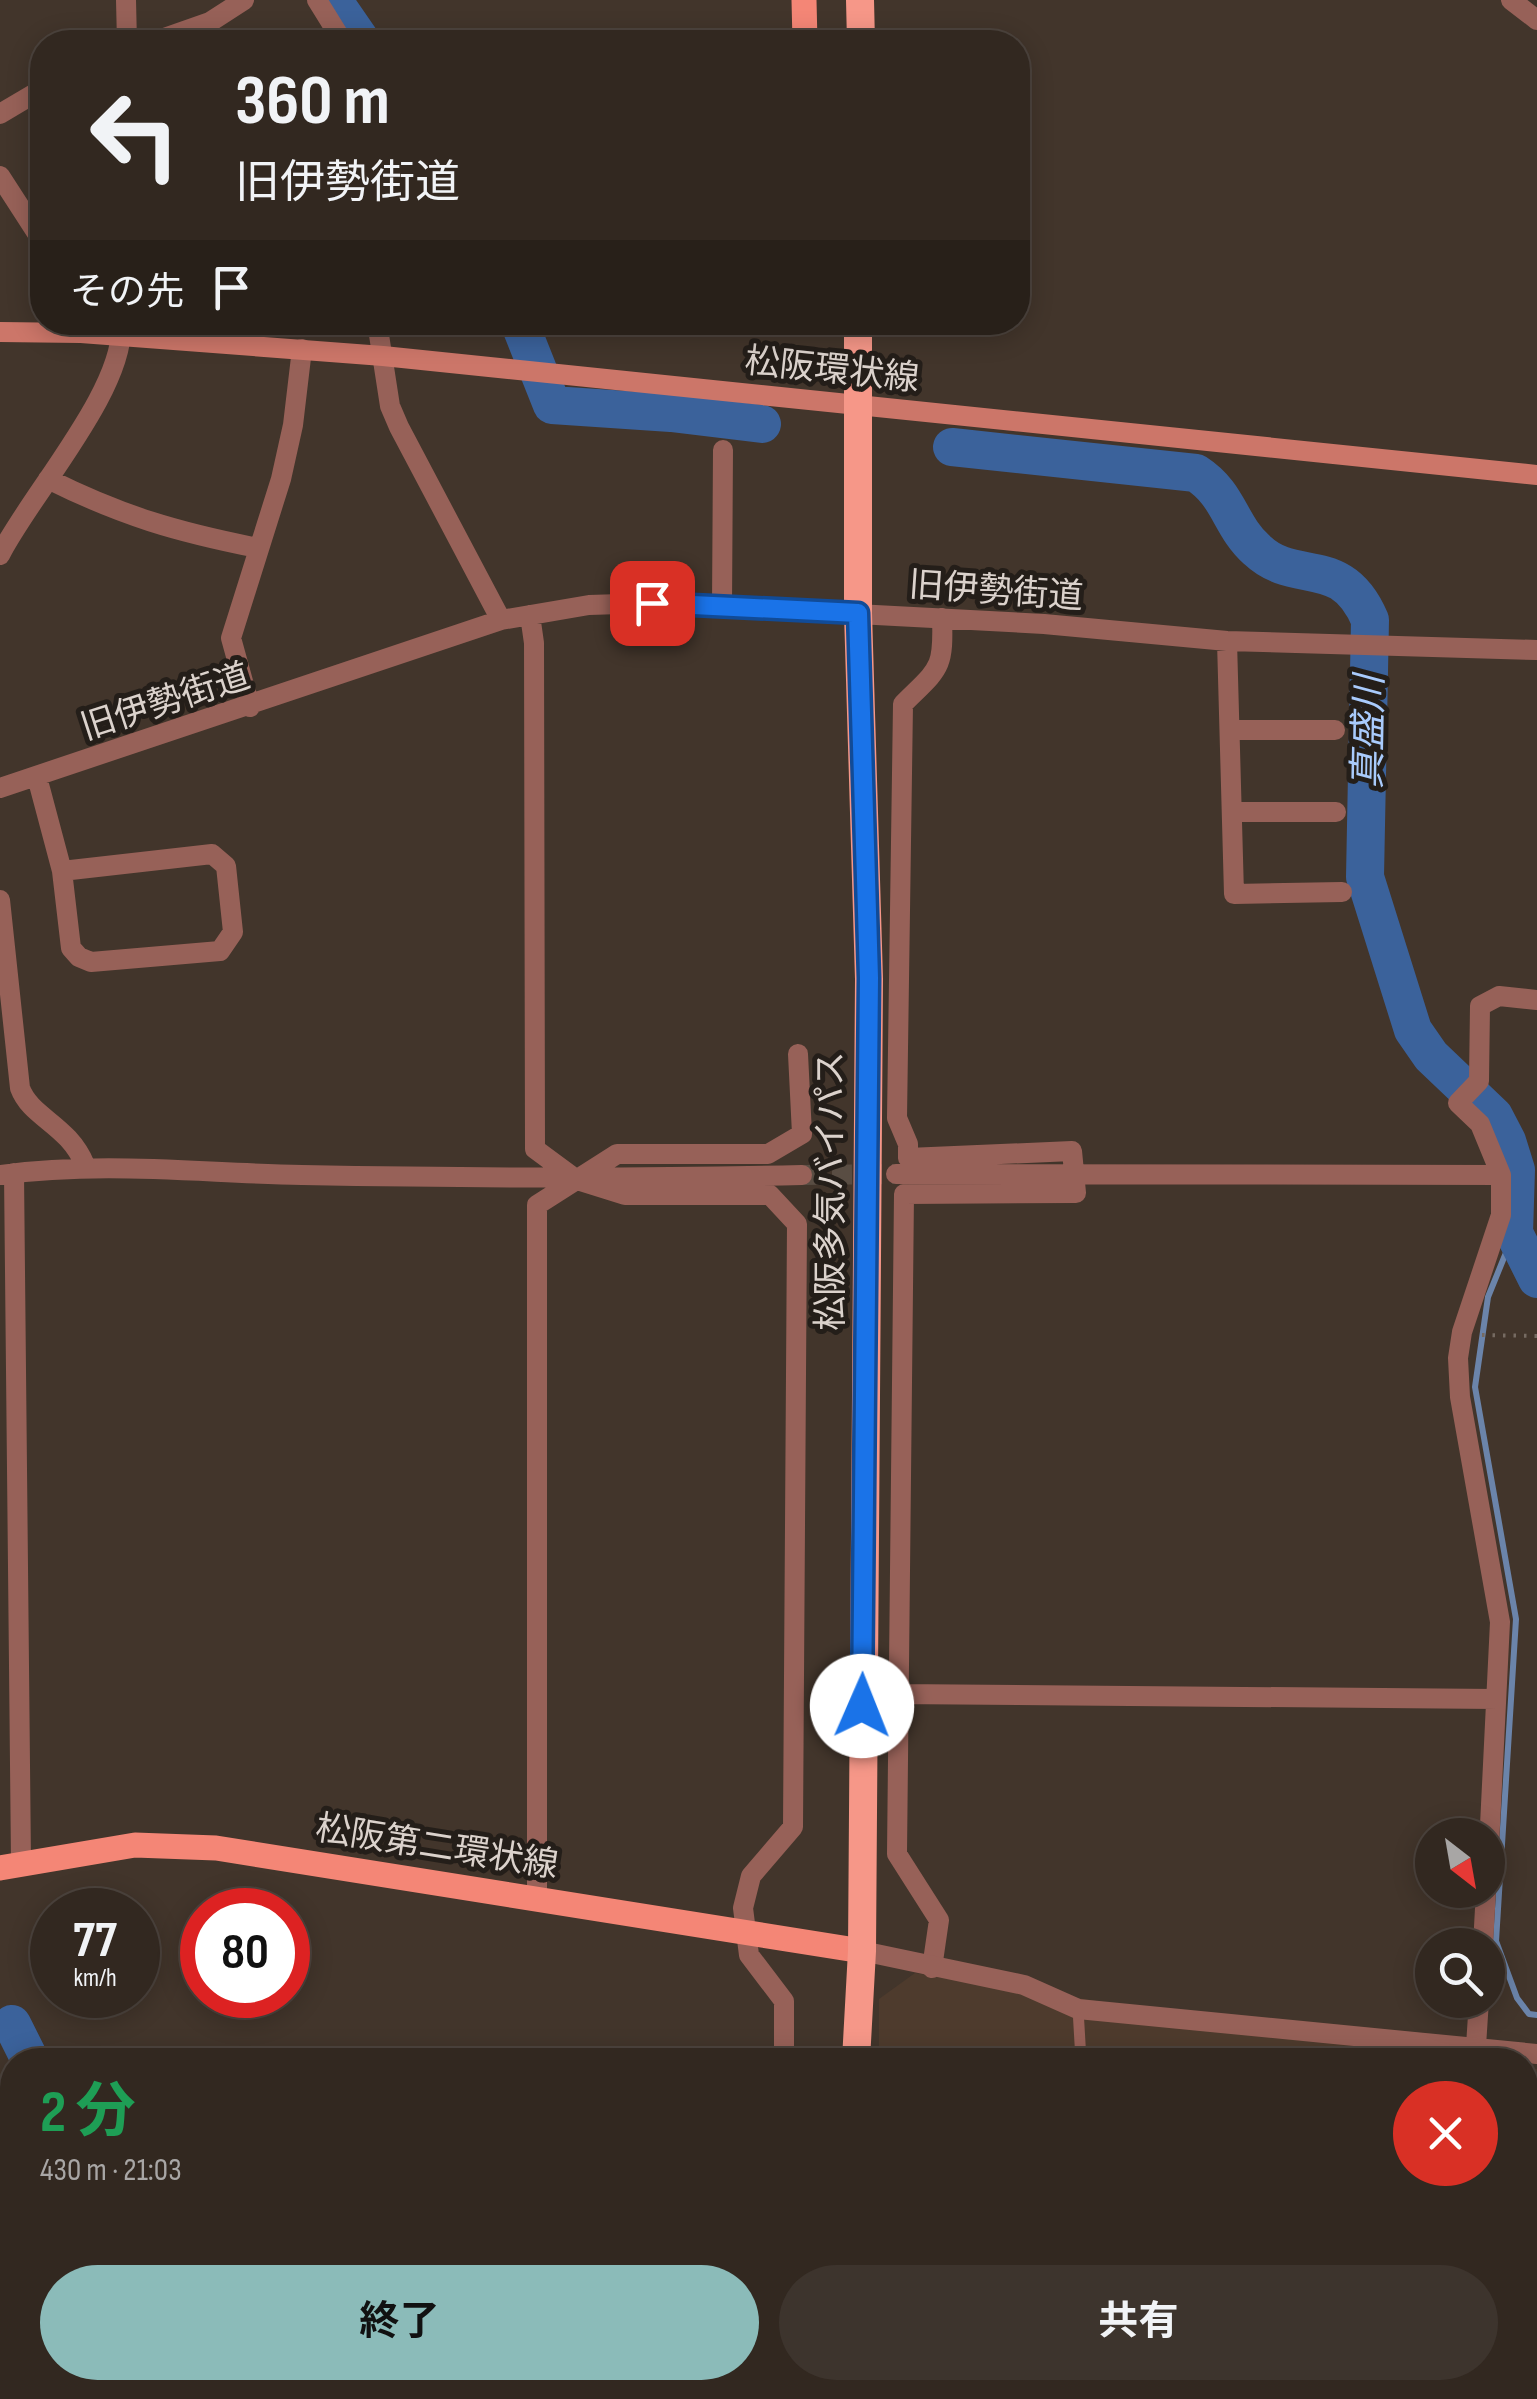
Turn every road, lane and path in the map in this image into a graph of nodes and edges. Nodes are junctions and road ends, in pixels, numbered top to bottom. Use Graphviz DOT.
graph roads {
  1 [pos="126,0"];
  2 [pos="244,0"];
  3 [pos="317,0"];
  4 [pos="804,0"];
  5 [pos="860,0"];
  6 [pos="1510,0"];
  7 [pos="1537,20"];
  8 [pos="127,30"];
  9 [pos="187,30"];
  10 [pos="336,30"];
  11 [pos="805,30"];
  12 [pos="861,30"];
  13 [pos="30,96"];
  14 [pos="0,114"];
  15 [pos="0,176"];
  16 [pos="30,222"];
  17 [pos="30,331"];
  18 [pos="0,332"];
  19 [pos="116,335"];
  20 [pos="240,335"];
  21 [pos="379,335"];
  22 [pos="858,335"];
  23 [pos="302,349"];
  24 [pos="383,356"];
  25 [pos="858,404"];
  26 [pos="722,450"];
  27 [pos="1537,475"];
  28 [pos="48,479"];
  29 [pos="258,548"];
  30 [pos="0,555"];
  31 [pos="722,606"];
  32 [pos="858,613"];
  33 [pos="530,615"];
  34 [pos="942,618"];
  35 [pos="501,620"];
  36 [pos="1227,641"];
  37 [pos="1537,650"];
  38 [pos="250,707"];
  39 [pos="1230,730"];
  40 [pos="1334,730"];
  41 [pos="36,777"];
  42 [pos="0,788"];
  43 [pos="1232,812"];
  44 [pos="1336,812"];
  45 [pos="62,872"];
  46 [pos="1342,892"];
  47 [pos="0,900"];
  48 [pos="1537,1000"];
  49 [pos="798,1054"];
  50 [pos="85,1165"];
  51 [pos="7,1174"];
  52 [pos="802,1174"];
  53 [pos="896,1174"];
  54 [pos="1076,1174"];
  55 [pos="1501,1175"];
  56 [pos="577,1180"];
  57 [pos="1537,1336"];
  58 [pos="1495,1337"];
  59 [pos="897,1694"];
  60 [pos="1496,1699"];
  61 [pos="1490,1818"];
  62 [pos="11,1866"];
  63 [pos="537,1897"];
  64 [pos="743,1934"];
  65 [pos="862,1951"];
  66 [pos="932,1968"];
  67 [pos="1078,2009"];
  68 [pos="1478,2018"];
  69 [pos="1476,2046"];
  70 [pos="784,2048"];
  71 [pos="857,2048"];
  72 [pos="1080,2048"];
  73 [pos="1491,2048"];
  1 -- 8 [label="street"];
  2 -- 9 [label="street"];
  3 -- 10 [label="street"];
  4 -- 11 [label="main road"];
  5 -- 12 [label="highway"];
  6 -- 7 [label="street"];
  13 -- 14 [label="street"];
  15 -- 16 [label="street"];
  17 -- 18 [label="main road, 松阪環状線"];
  19 -- 28 [label="street"];
  20 -- 23 [label="main road, 松阪環状線"];
  21 -- 24 [label="street"];
  22 -- 25 [label="highway, 松阪多気バイパス"];
  23 -- 24 [label="main road, 松阪環状線"];
  23 -- 29 [label="street"];
  24 -- 25 [label="main road, 松阪環状線"];
  24 -- 35 [label="street"];
  25 -- 27 [label="main road, 松阪環状線"];
  25 -- 32 [label="highway, 松阪多気バイパス"];
  26 -- 31 [label="street"];
  28 -- 29 [label="street"];
  28 -- 30 [label="street"];
  29 -- 38 [label="street"];
  31 -- 32 [label="street, 旧伊勢街道"];
  31 -- 33 [label="street, 旧伊勢街道"];
  32 -- 34 [label="street, 旧伊勢街道"];
  32 -- 65 [label="highway, 松阪多気バイパス"];
  33 -- 35 [label="street, 旧伊勢街道"];
  33 -- 56 [label="street"];
  34 -- 36 [label="street, 旧伊勢街道"];
  34 -- 54 [label="street"];
  35 -- 38 [label="street, 旧伊勢街道"];
  36 -- 37 [label="street, 旧伊勢街道"];
  36 -- 39 [label="street"];
  38 -- 41 [label="street, 旧伊勢街道"];
  39 -- 40 [label="street"];
  39 -- 43 [label="street"];
  41 -- 42 [label="street, 旧伊勢街道"];
  41 -- 45 [label="street"];
  43 -- 44 [label="street"];
  43 -- 46 [label="street"];
  45 -- 45 [label="street"];
  47 -- 50 [label="street"];
  48 -- 55 [label="street"];
  49 -- 56 [label="street"];
  50 -- 51 [label="street"];
  50 -- 56 [label="street"];
  51 -- 62 [label="street"];
  52 -- 56 [label="street"];
  53 -- 54 [label="street"];
  54 -- 55 [label="street"];
  54 -- 59 [label="street"];
  55 -- 60 [label="street"];
  56 -- 63 [label="street"];
  56 -- 64 [label="street"];
  57 -- 58 [label="path"];
  59 -- 60 [label="street"];
  59 -- 66 [label="street"];
  60 -- 61 [label="street"];
  62 -- 63 [label="main road, 松阪第二環状線"];
  63 -- 64 [label="main road, 松阪第二環状線"];
  64 -- 65 [label="main road, 松阪第二環状線"];
  64 -- 70 [label="street"];
  65 -- 66 [label="street"];
  65 -- 71 [label="highway, 松阪多気バイパス"];
  66 -- 67 [label="street"];
  67 -- 69 [label="street"];
  67 -- 72 [label="lane"];
  68 -- 69 [label="street"];
  69 -- 73 [label="street"];
}
